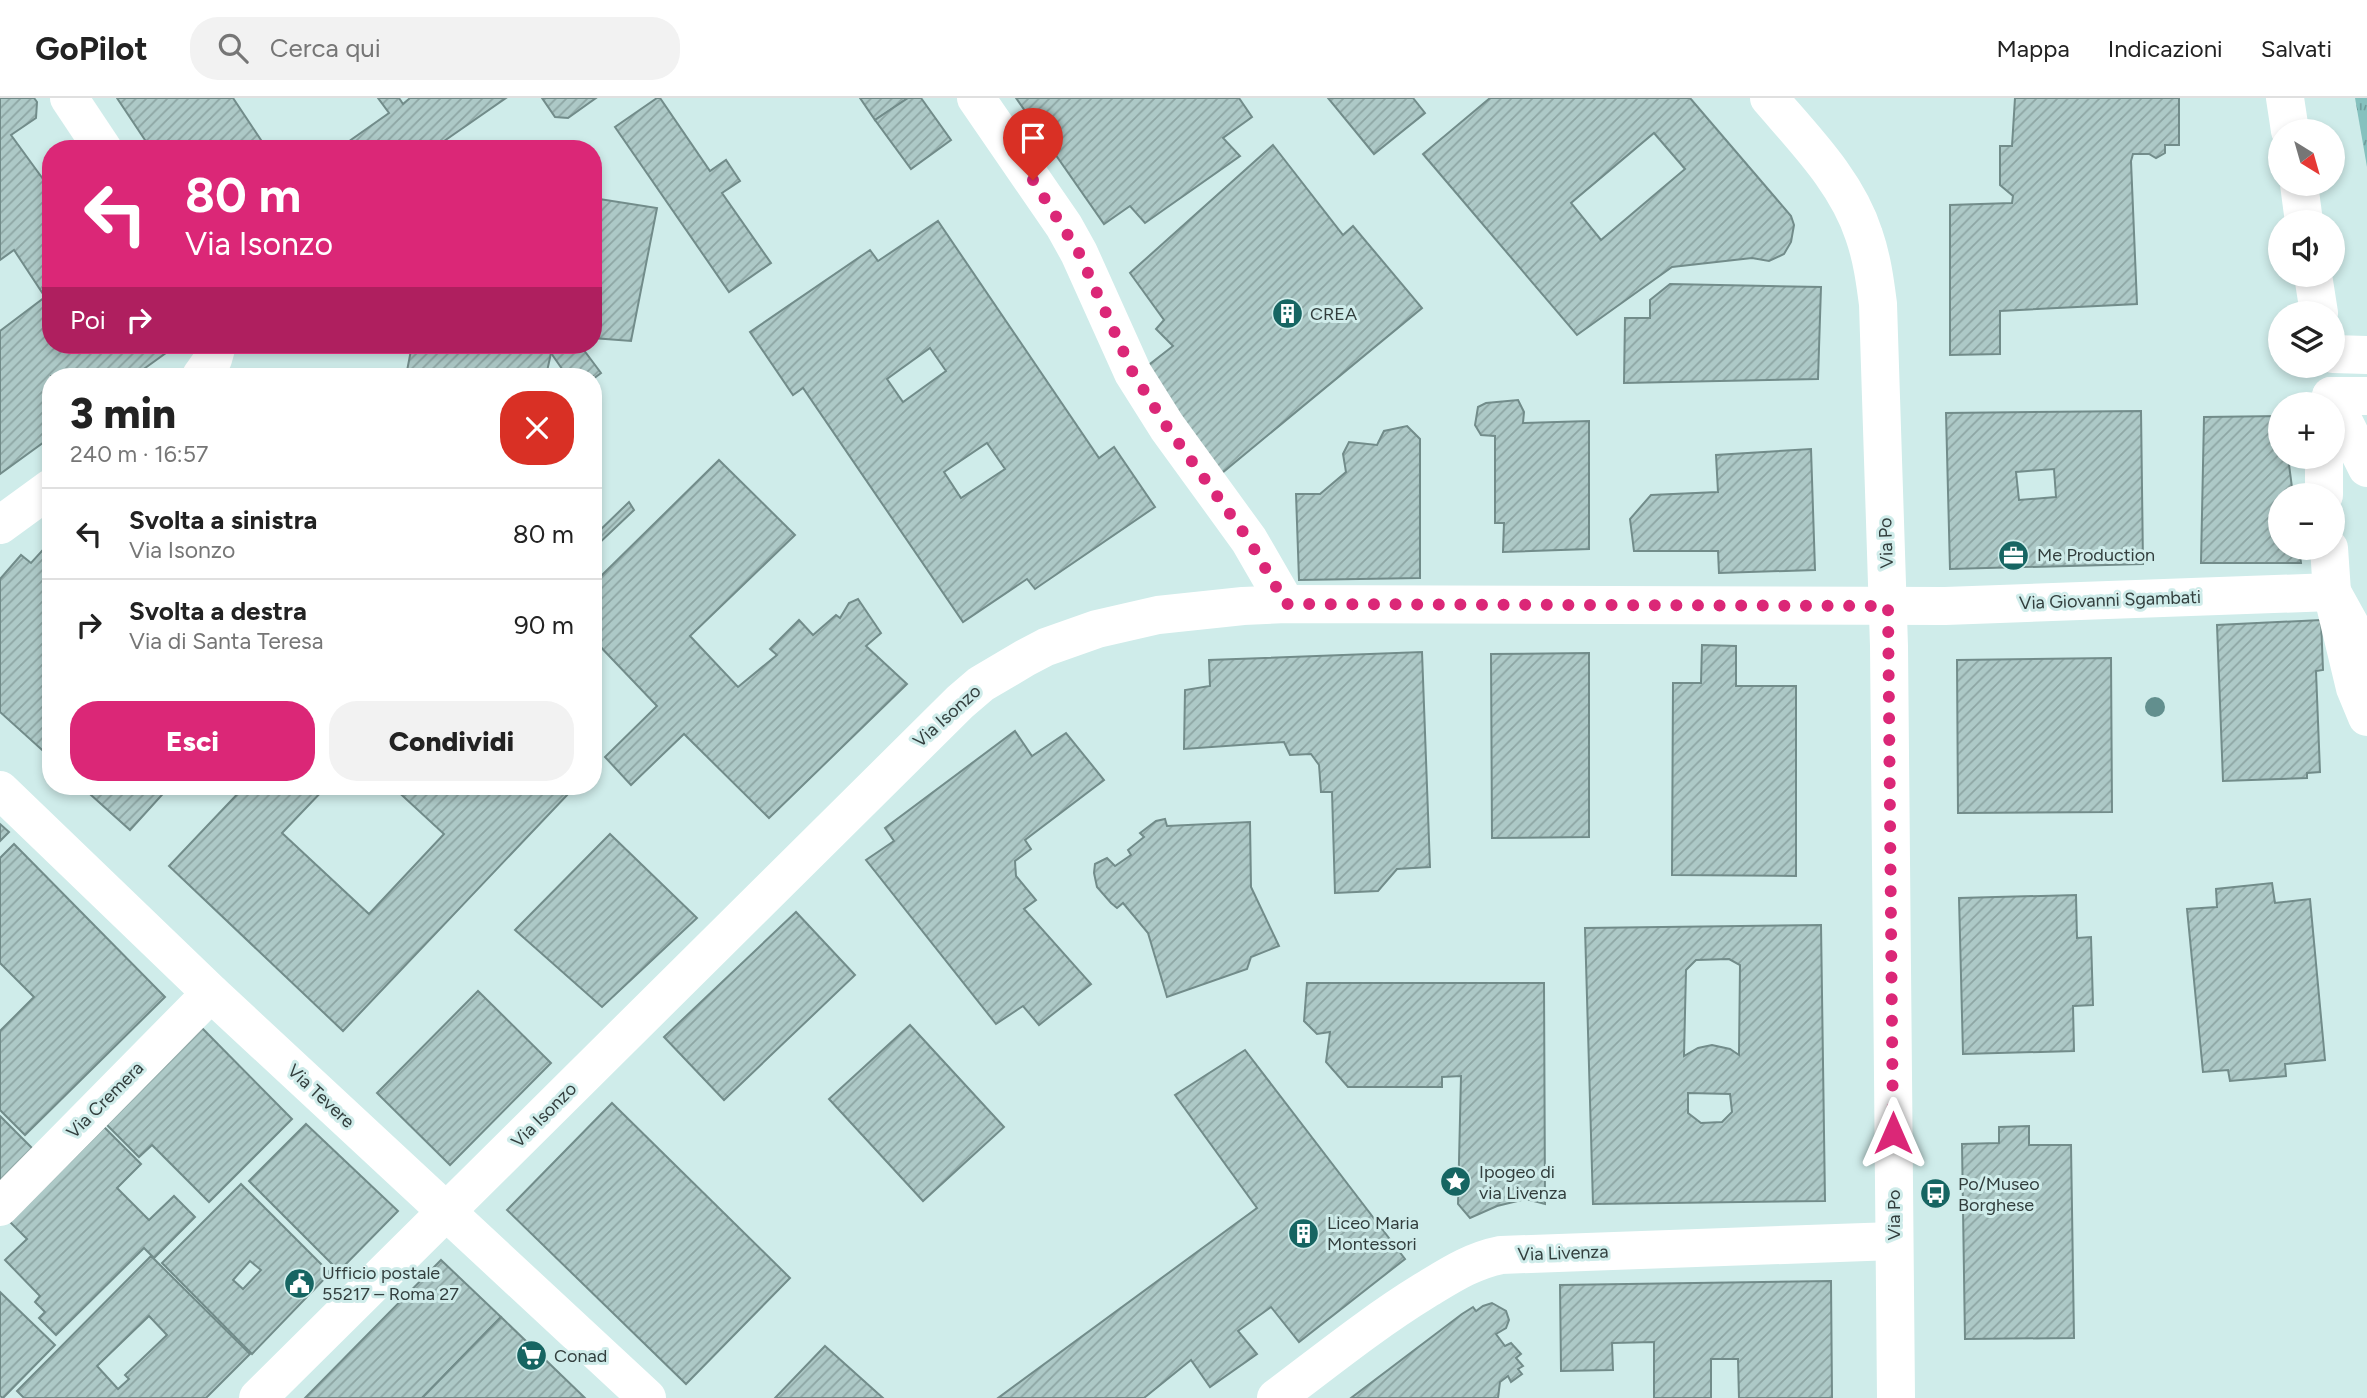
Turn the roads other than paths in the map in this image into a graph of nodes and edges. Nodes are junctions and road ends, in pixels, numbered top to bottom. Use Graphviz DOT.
graph roads {
  1 [pos="69,98"];
  2 [pos="976,98"];
  3 [pos="1769,98"];
  4 [pos="2285,98"];
  5 [pos="2288,119"];
  6 [pos="97,140"];
  7 [pos="2345,354"];
  8 [pos="2367,355"];
  9 [pos="2339,391"];
  10 [pos="2367,468"];
  11 [pos="42,495"];
  12 [pos="0,525"];
  13 [pos="2330,560"];
  14 [pos="2332,592"];
  15 [pos="1286,604"];
  16 [pos="1888,606"];
  17 [pos="2367,655"];
  18 [pos="2367,717"];
  19 [pos="0,790"];
  20 [pos="211,993"];
  21 [pos="0,1207"];
  22 [pos="446,1213"];
  23 [pos="1894,1241"];
  24 [pos="258,1398"];
  25 [pos="647,1398"];
  26 [pos="1276,1398"];
  27 [pos="1895,1398"];
  1 -- 6 [label="street"];
  2 -- 15 [label="street"];
  3 -- 16 [label="street, Via Po"];
  4 -- 5 [label="street"];
  7 -- 8 [label="street"];
  9 -- 10 [label="street"];
  11 -- 12 [label="street"];
  13 -- 14 [label="street"];
  14 -- 16 [label="street, Via Giovanni Sgambati"];
  14 -- 17 [label="street"];
  14 -- 18 [label="street"];
  15 -- 16 [label="street, Via Isonzo"];
  15 -- 22 [label="street, Via Isonzo"];
  16 -- 23 [label="street, Via Po"];
  19 -- 20 [label="street, Via Tevere"];
  20 -- 21 [label="street, Via Cremera"];
  20 -- 22 [label="street, Via Tevere"];
  22 -- 24 [label="street, Via Isonzo"];
  22 -- 25 [label="street, Via Tevere"];
  23 -- 26 [label="street, Via Livenza"];
  23 -- 27 [label="street, Via Po"];
}
